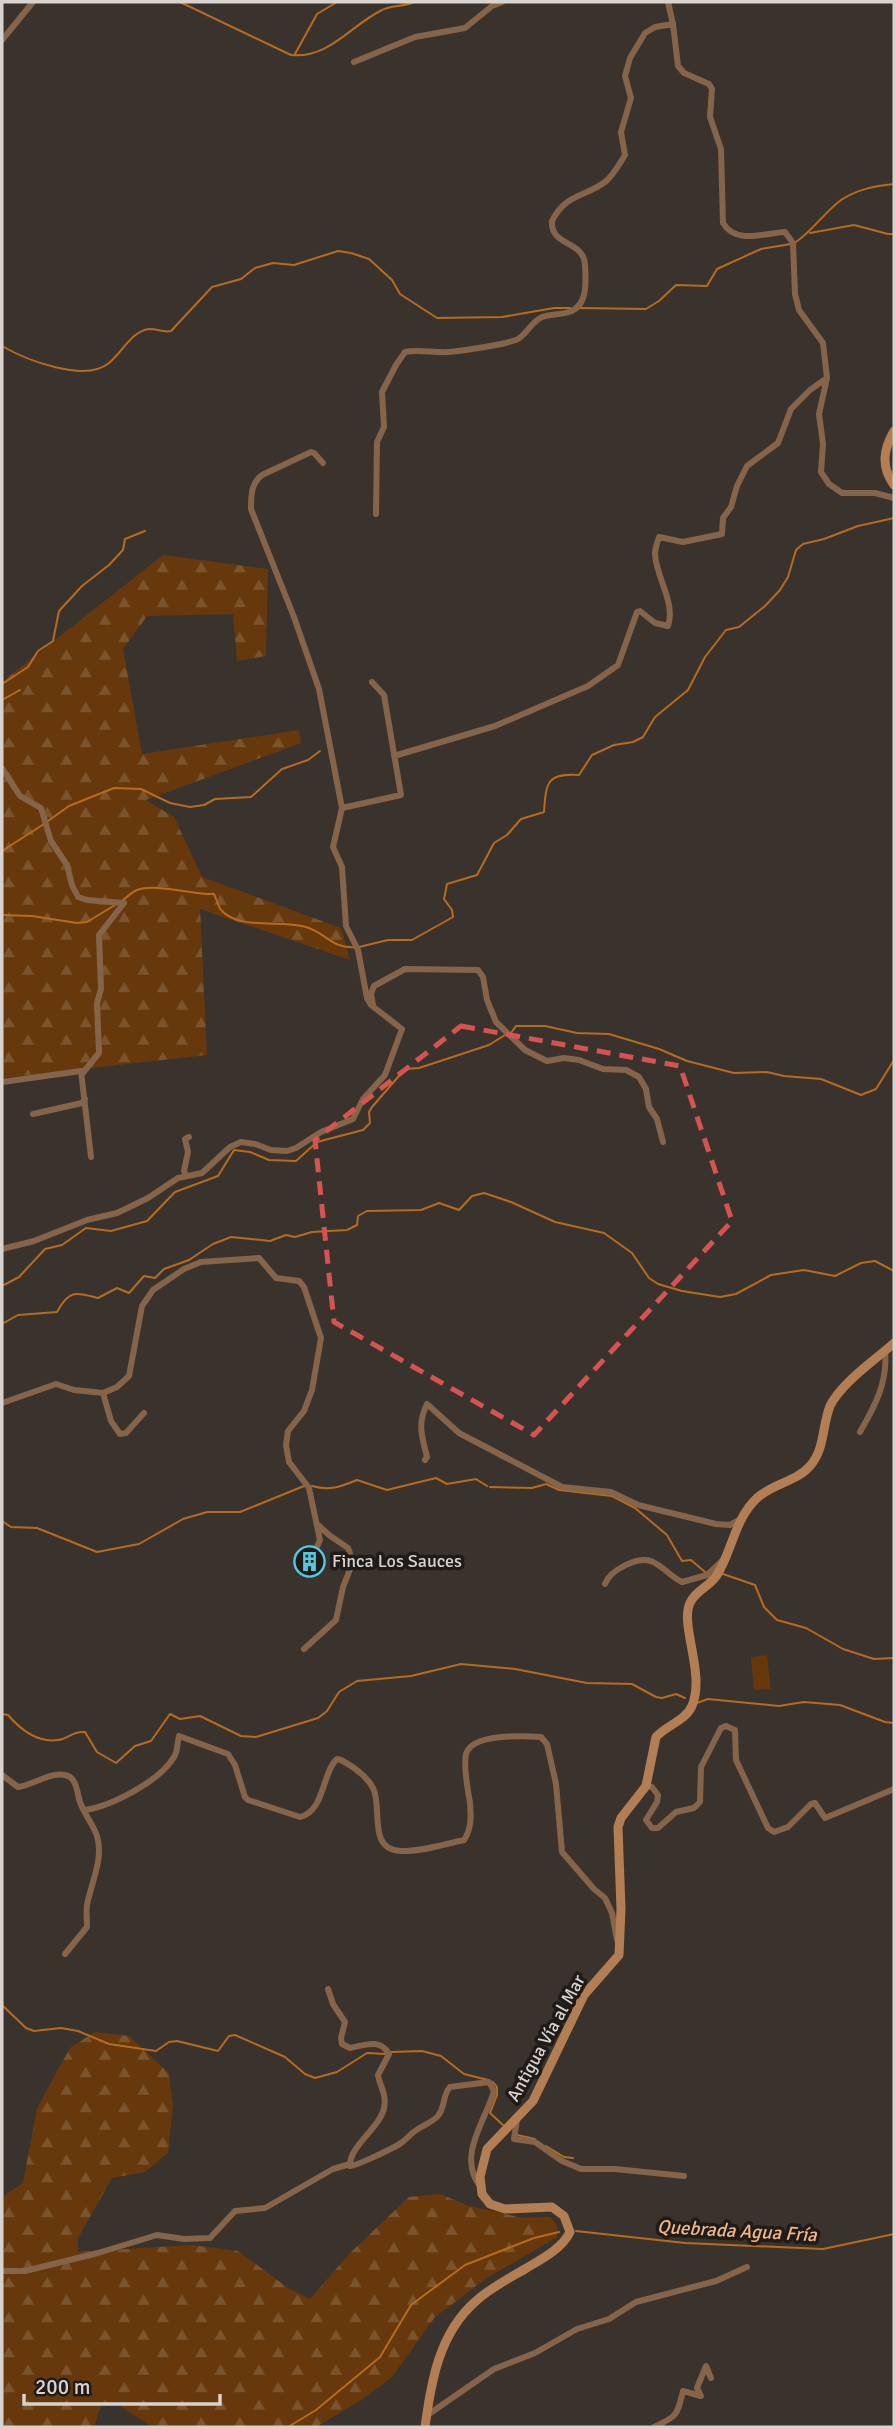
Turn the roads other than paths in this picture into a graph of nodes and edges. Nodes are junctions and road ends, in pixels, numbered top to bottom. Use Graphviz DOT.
graph roads {
  1 [pos="33,2"];
  2 [pos="502,2"];
  3 [pos="668,2"];
  4 [pos="673,24"];
  5 [pos="2,40"];
  6 [pos="354,62"];
  7 [pos="827,378"];
  8 [pos="894,431"];
  9 [pos="323,463"];
  10 [pos="894,485"];
  11 [pos="894,498"];
  12 [pos="376,514"];
  13 [pos="372,682"];
  14 [pos="394,756"];
  15 [pos="2,768"];
  16 [pos="342,807"];
  17 [pos="374,1007"];
  18 [pos="82,1074"];
  19 [pos="2,1082"];
  20 [pos="85,1099"];
  21 [pos="33,1114"];
  22 [pos="189,1137"];
  23 [pos="663,1142"];
  24 [pos="91,1157"];
  25 [pos="186,1175"];
  26 [pos="2,1249"];
  27 [pos="894,1343"];
  28 [pos="885,1351"];
  29 [pos="103,1393"];
  30 [pos="2,1403"];
  31 [pos="144,1413"];
  32 [pos="860,1432"];
  33 [pos="425,1460"];
  34 [pos="743,1518"];
  35 [pos="314,1520"];
  36 [pos="312,1559"];
  37 [pos="723,1560"];
  38 [pos="605,1584"];
  39 [pos="304,1649"];
  40 [pos="2,1775"];
  41 [pos="646,1786"];
  42 [pos="894,1789"];
  43 [pos="84,1810"];
  44 [pos="619,1952"];
  45 [pos="65,1954"];
  46 [pos="328,1989"];
  47 [pos="518,2118"];
  48 [pos="349,2164"];
  49 [pos="684,2176"];
  50 [pos="480,2186"];
  51 [pos="747,2267"];
  52 [pos="2,2271"];
  53 [pos="711,2378"];
  54 [pos="426,2416"];
  55 [pos="425,2427"];
  56 [pos="654,2427"];
  1 -- 5 [label="street"];
  2 -- 6 [label="street"];
  3 -- 4 [label="street"];
  4 -- 7 [label="street"];
  4 -- 12 [label="street"];
  7 -- 11 [label="street"];
  7 -- 14 [label="street"];
  8 -- 10 [label="main road"];
  9 -- 16 [label="street"];
  13 -- 14 [label="street"];
  14 -- 16 [label="street"];
  15 -- 18 [label="street"];
  16 -- 17 [label="street"];
  17 -- 23 [label="street"];
  17 -- 25 [label="street"];
  18 -- 19 [label="street"];
  18 -- 20 [label="street"];
  20 -- 21 [label="street"];
  20 -- 24 [label="street"];
  22 -- 25 [label="street"];
  25 -- 26 [label="street"];
  27 -- 28 [label="main road"];
  28 -- 32 [label="street"];
  28 -- 34 [label="main road"];
  29 -- 30 [label="street"];
  29 -- 31 [label="street"];
  29 -- 35 [label="street"];
  33 -- 34 [label="street"];
  34 -- 37 [label="main road"];
  35 -- 36 [label="street"];
  35 -- 39 [label="street"];
  37 -- 38 [label="street"];
  37 -- 41 [label="main road"];
  40 -- 43 [label="street"];
  41 -- 42 [label="street"];
  41 -- 44 [label="main road"];
  43 -- 44 [label="street"];
  43 -- 45 [label="street"];
  44 -- 47 [label="main road, Antigua Vía al Mar"];
  46 -- 48 [label="street"];
  47 -- 49 [label="street"];
  47 -- 50 [label="main road, Antigua Vía al Mar"];
  48 -- 50 [label="street"];
  48 -- 52 [label="street"];
  50 -- 54 [label="main road"];
  51 -- 54 [label="street"];
  53 -- 56 [label="street"];
  54 -- 55 [label="main road"];
}
